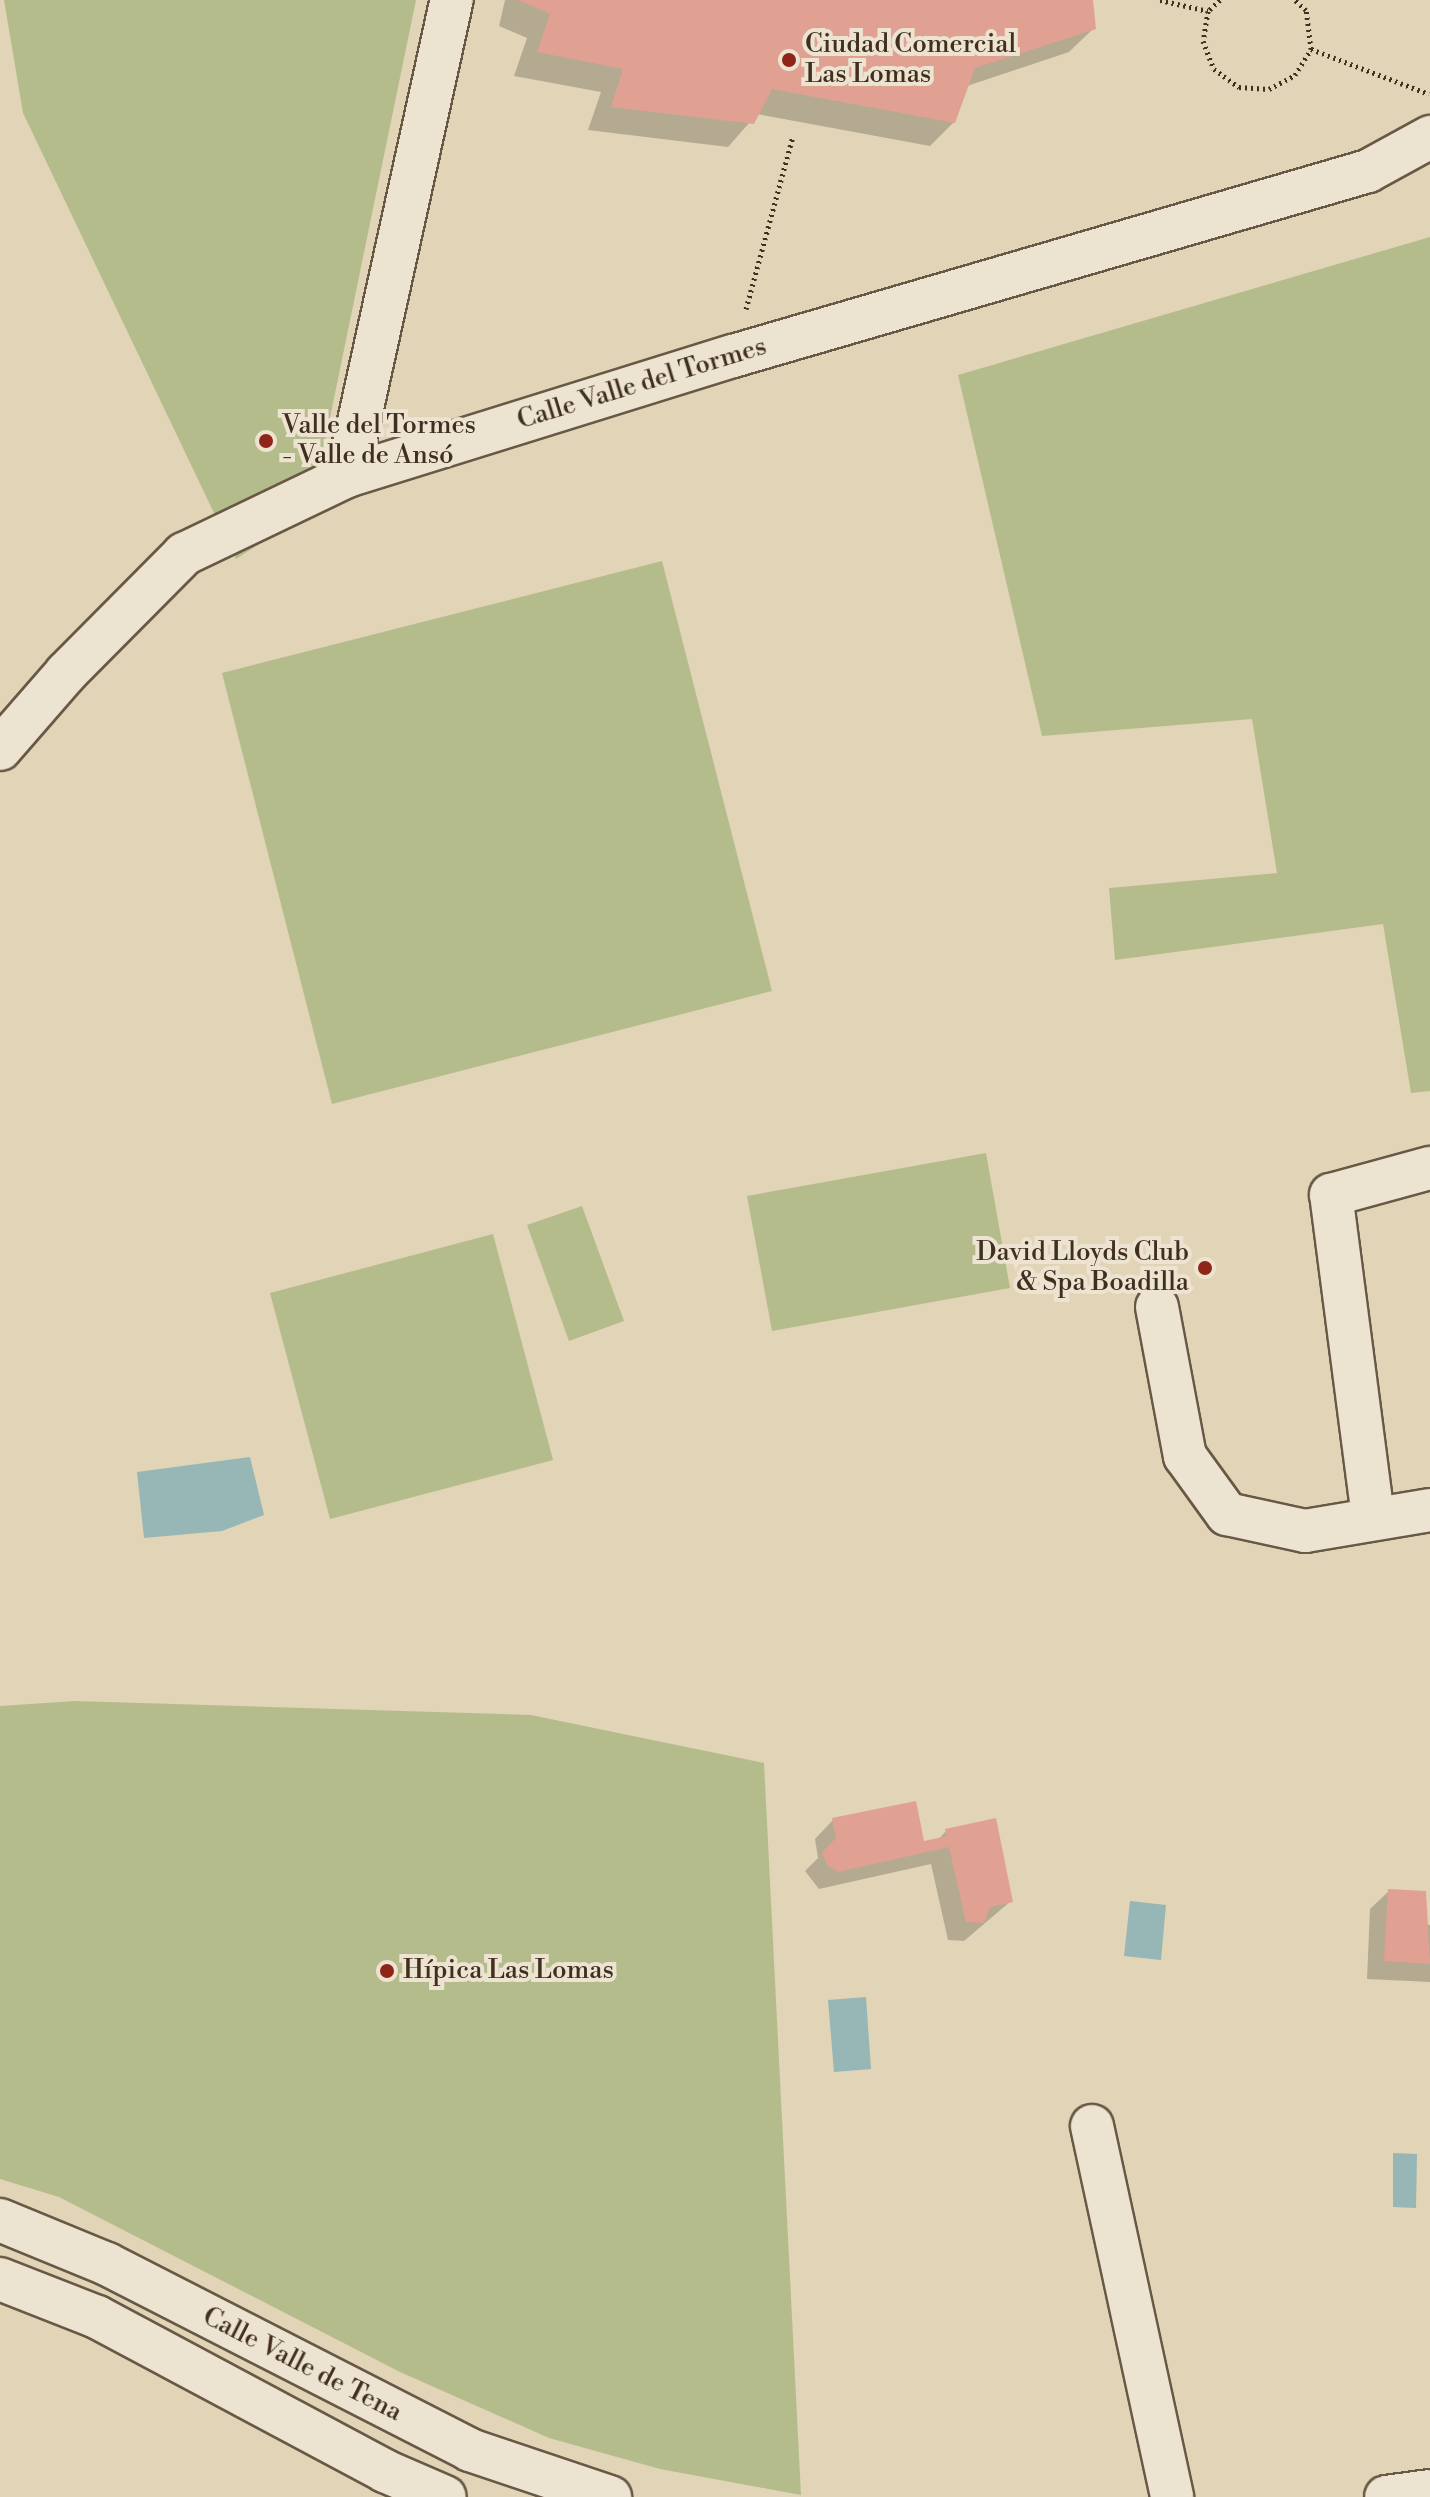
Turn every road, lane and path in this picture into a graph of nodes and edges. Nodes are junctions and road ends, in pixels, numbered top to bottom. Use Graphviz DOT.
graph roads {
  1 [pos="452,0"];
  2 [pos="1160,0"];
  3 [pos="1220,0"];
  4 [pos="1295,0"];
  5 [pos="1208,11"];
  6 [pos="1311,49"];
  7 [pos="1430,94"];
  8 [pos="793,136"];
  9 [pos="1430,137"];
  10 [pos="1430,168"];
  11 [pos="1368,171"];
  12 [pos="733,356"];
  13 [pos="347,476"];
  14 [pos="0,749"];
  15 [pos="1430,1168"];
  16 [pos="1157,1307"];
  17 [pos="1430,1510"];
  18 [pos="1373,1517"];
  19 [pos="1092,2126"];
  20 [pos="0,2220"];
  21 [pos="0,2279"];
  22 [pos="1430,2491"];
  23 [pos="445,2497"];
  24 [pos="610,2497"];
  25 [pos="1172,2497"];
  26 [pos="1386,2497"];
  1 -- 13 [label="street"];
  2 -- 5 [label="path"];
  3 -- 5 [label="path"];
  4 -- 6 [label="path"];
  5 -- 6 [label="path"];
  6 -- 7 [label="path"];
  8 -- 12 [label="path"];
  9 -- 11 [label="street, Calle Valle del Tormes"];
  10 -- 11 [label="street, Calle Valle del Tormes"];
  11 -- 12 [label="street, Calle Valle del Tormes"];
  12 -- 13 [label="street, Calle Valle del Tormes"];
  13 -- 14 [label="street, Calle Valle del Tormes"];
  15 -- 18 [label="street"];
  16 -- 18 [label="street"];
  17 -- 18 [label="street"];
  19 -- 25 [label="street"];
  20 -- 24 [label="street, Calle Valle de Tena"];
  21 -- 23 [label="street, Calle Valle de Tena"];
  22 -- 26 [label="street"];
}
